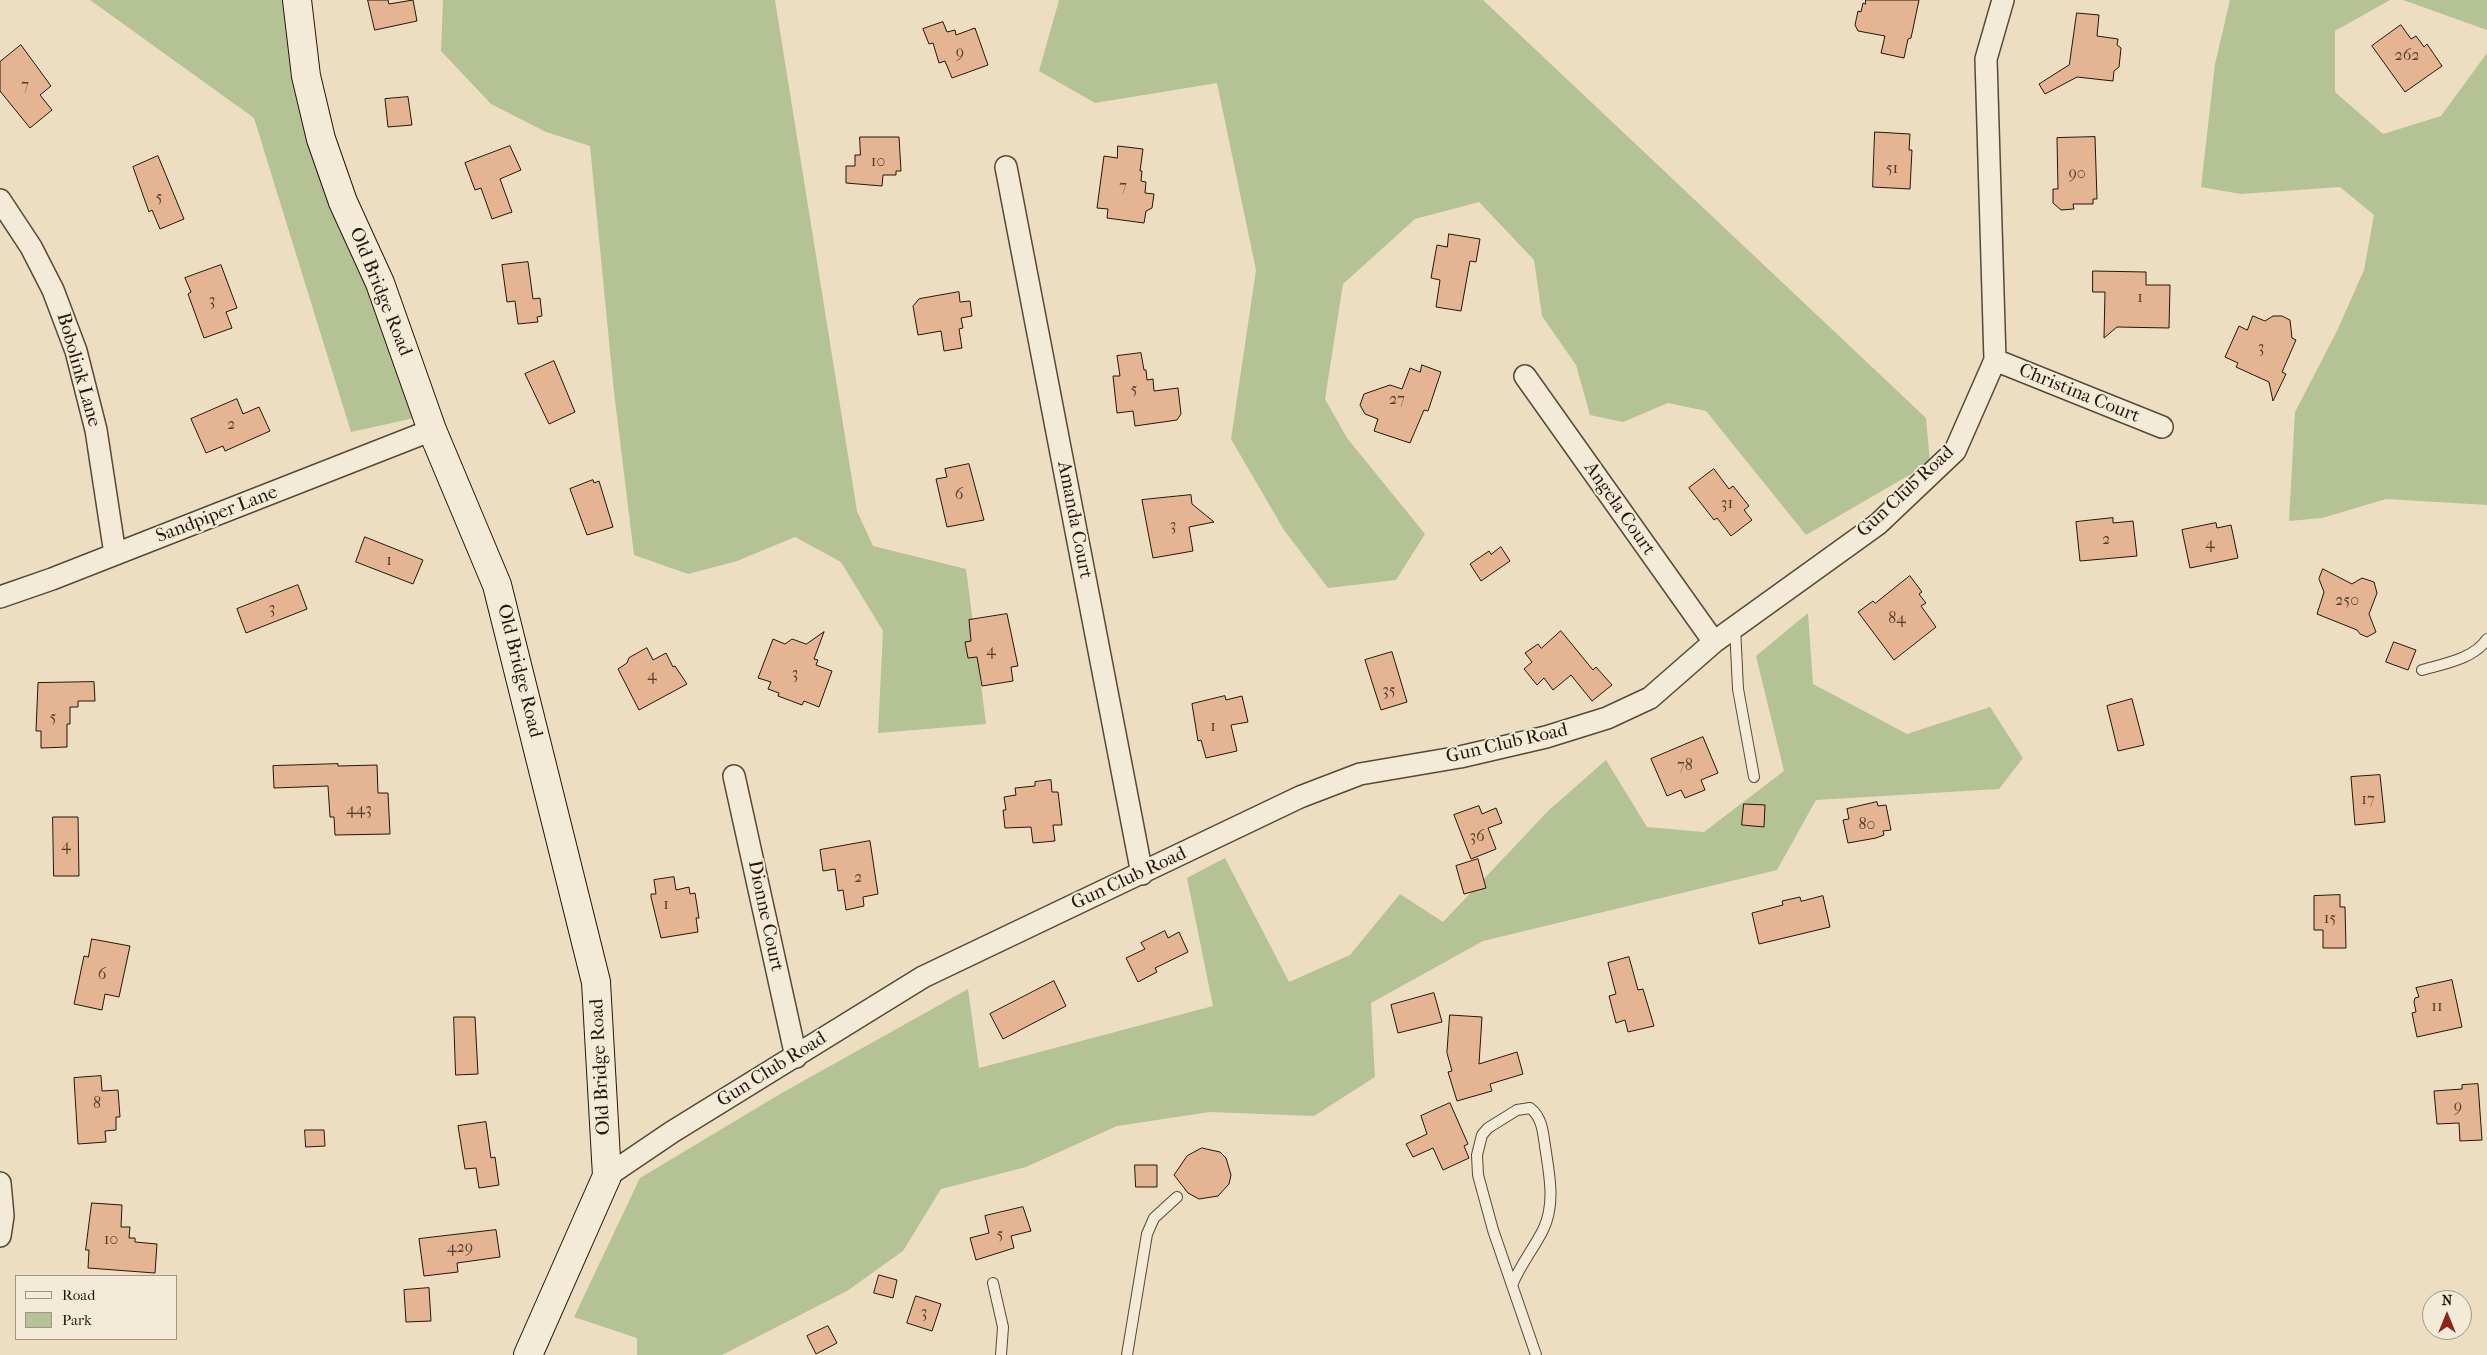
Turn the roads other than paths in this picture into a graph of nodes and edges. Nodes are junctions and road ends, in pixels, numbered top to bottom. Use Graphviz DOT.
graph roads {
  1 [pos="298,0"];
  2 [pos="2003,0"];
  3 [pos="1006,167"];
  4 [pos="0,200"];
  5 [pos="1995,360"];
  6 [pos="1525,376"];
  7 [pos="2162,427"];
  8 [pos="432,430"];
  9 [pos="115,554"];
  10 [pos="0,597"];
  11 [pos="1735,628"];
  12 [pos="2487,639"];
  13 [pos="1714,642"];
  14 [pos="2422,670"];
  15 [pos="734,776"];
  16 [pos="1754,777"];
  17 [pos="1142,874"];
  18 [pos="796,1057"];
  19 [pos="607,1176"];
  20 [pos="0,1183"];
  21 [pos="1177,1197"];
  22 [pos="0,1236"];
  23 [pos="993,1283"];
  24 [pos="1512,1283"];
  25 [pos="528,1355"];
  26 [pos="1001,1355"];
  27 [pos="1127,1355"];
  28 [pos="1536,1355"];
  1 -- 8 [label="street, Old Bridge Road"];
  2 -- 5 [label="street, Gun Club Road"];
  3 -- 17 [label="street, Amanda Court"];
  4 -- 9 [label="street, Bobolink Lane"];
  5 -- 7 [label="street, Christina Court"];
  5 -- 11 [label="street, Gun Club Road"];
  6 -- 13 [label="street, Angela Court"];
  8 -- 9 [label="street, Sandpiper Lane"];
  8 -- 19 [label="street, Old Bridge Road"];
  9 -- 10 [label="street, Sandpiper Lane"];
  11 -- 13 [label="street, Gun Club Road"];
  11 -- 16 [label="lane"];
  12 -- 14 [label="lane"];
  13 -- 17 [label="street, Gun Club Road"];
  15 -- 18 [label="street, Dionne Court"];
  17 -- 18 [label="street, Gun Club Road"];
  18 -- 19 [label="street, Gun Club Road"];
  19 -- 25 [label="street, Old Bridge Road"];
  20 -- 22 [label="street"];
  21 -- 27 [label="lane"];
  23 -- 26 [label="lane"];
  24 -- 24 [label="lane"];
  24 -- 28 [label="lane"];
}
